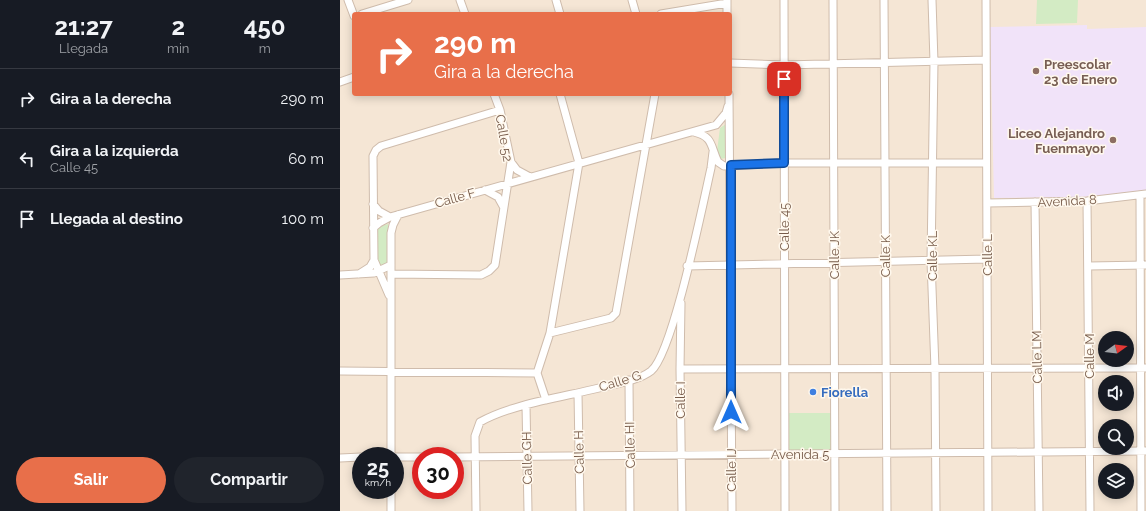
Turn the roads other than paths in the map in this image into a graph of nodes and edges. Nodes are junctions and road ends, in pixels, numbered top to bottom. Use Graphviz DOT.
graph roads {
  1 [pos="348,0"];
  2 [pos="408,0"];
  3 [pos="460,0"];
  4 [pos="556,0"];
  5 [pos="632,0"];
  6 [pos="784,0"];
  7 [pos="833,0"];
  8 [pos="884,0"];
  9 [pos="932,0"];
  10 [pos="986,0"];
  11 [pos="727,2"];
  12 [pos="352,12"];
  13 [pos="369,12"];
  14 [pos="464,12"];
  15 [pos="559,12"];
  16 [pos="635,12"];
  17 [pos="672,12"];
  18 [pos="986,60"];
  19 [pos="934,62"];
  20 [pos="732,63"];
  21 [pos="884,63"];
  22 [pos="834,64"];
  23 [pos="784,65"];
  24 [pos="352,79"];
  25 [pos="340,82"];
  26 [pos="495,96"];
  27 [pos="561,96"];
  28 [pos="655,96"];
  29 [pos="730,96"];
  30 [pos="500,110"];
  31 [pos="694,132"];
  32 [pos="646,144"];
  33 [pos="713,152"];
  34 [pos="510,162"];
  35 [pos="784,163"];
  36 [pos="834,163"];
  37 [pos="885,163"];
  38 [pos="933,163"];
  39 [pos="986,163"];
  40 [pos="579,164"];
  41 [pos="731,165"];
  42 [pos="530,177"];
  43 [pos="507,183"];
  44 [pos="485,190"];
  45 [pos="1143,194"];
  46 [pos="1087,201"];
  47 [pos="1035,202"];
  48 [pos="987,203"];
  49 [pos="373,204"];
  50 [pos="504,206"];
  51 [pos="398,215"];
  52 [pos="390,217"];
  53 [pos="374,228"];
  54 [pos="374,260"];
  55 [pos="987,260"];
  56 [pos="931,261"];
  57 [pos="885,262"];
  58 [pos="834,263"];
  59 [pos="784,264"];
  60 [pos="391,265"];
  61 [pos="731,265"];
  62 [pos="1143,265"];
  63 [pos="687,266"];
  64 [pos="1088,266"];
  65 [pos="379,272"];
  66 [pos="340,274"];
  67 [pos="359,274"];
  68 [pos="391,274"];
  69 [pos="681,290"];
  70 [pos="390,297"];
  71 [pos="550,333"];
  72 [pos="987,368"];
  73 [pos="1037,368"];
  74 [pos="1089,368"];
  75 [pos="1143,368"];
  76 [pos="731,369"];
  77 [pos="785,369"];
  78 [pos="835,369"];
  79 [pos="886,369"];
  80 [pos="935,369"];
  81 [pos="340,370"];
  82 [pos="680,370"];
  83 [pos="390,371"];
  84 [pos="538,373"];
  85 [pos="629,380"];
  86 [pos="578,393"];
  87 [pos="546,400"];
  88 [pos="526,405"];
  89 [pos="391,447"];
  90 [pos="1143,451"];
  91 [pos="1038,452"];
  92 [pos="1090,452"];
  93 [pos="835,453"];
  94 [pos="886,453"];
  95 [pos="935,453"];
  96 [pos="988,453"];
  97 [pos="731,454"];
  98 [pos="785,454"];
  99 [pos="580,455"];
  100 [pos="630,455"];
  101 [pos="680,455"];
  102 [pos="464,456"];
  103 [pos="475,456"];
  104 [pos="528,456"];
  105 [pos="340,458"];
  106 [pos="352,458"];
  107 [pos="391,499"];
  108 [pos="391,511"];
  109 [pos="476,511"];
  110 [pos="528,511"];
  111 [pos="580,511"];
  112 [pos="630,511"];
  113 [pos="682,511"];
  114 [pos="732,511"];
  115 [pos="785,511"];
  116 [pos="835,511"];
  117 [pos="887,511"];
  118 [pos="936,511"];
  119 [pos="988,511"];
  120 [pos="1039,511"];
  121 [pos="1090,511"];
  122 [pos="1141,511"];
  1 -- 12 [label="street"];
  2 -- 13 [label="street"];
  3 -- 14 [label="street"];
  4 -- 15 [label="street"];
  5 -- 16 [label="street"];
  6 -- 23 [label="street, Calle 45"];
  7 -- 22 [label="street, Calle JK"];
  8 -- 21 [label="street, Calle K"];
  9 -- 19 [label="street, Calle KL"];
  10 -- 18 [label="street, Calle L"];
  11 -- 17 [label="street"];
  18 -- 19 [label="street"];
  18 -- 39 [label="street, Calle L"];
  19 -- 21 [label="street"];
  19 -- 38 [label="street, Calle KL"];
  20 -- 23 [label="street"];
  21 -- 22 [label="street"];
  21 -- 37 [label="street, Calle K"];
  22 -- 23 [label="street"];
  22 -- 36 [label="street, Calle JK"];
  23 -- 35 [label="street, Calle 45"];
  24 -- 25 [label="street"];
  26 -- 30 [label="street, Calle 52"];
  27 -- 40 [label="street"];
  28 -- 32 [label="street"];
  29 -- 31 [label="street, Calle F"];
  29 -- 41 [label="street, Calle IJ"];
  30 -- 34 [label="street, Calle 52"];
  30 -- 49 [label="street"];
  31 -- 32 [label="street, Calle F"];
  31 -- 33 [label="street"];
  32 -- 40 [label="street, Calle F"];
  32 -- 71 [label="street"];
  33 -- 41 [label="street"];
  33 -- 63 [label="street, Calle G"];
  34 -- 42 [label="street"];
  34 -- 43 [label="street, Calle 52"];
  35 -- 36 [label="street"];
  35 -- 41 [label="street"];
  35 -- 59 [label="street, Calle 45"];
  36 -- 37 [label="street"];
  36 -- 58 [label="street, Calle JK"];
  37 -- 38 [label="street"];
  37 -- 57 [label="street, Calle K"];
  38 -- 39 [label="street"];
  38 -- 56 [label="street, Calle KL"];
  39 -- 48 [label="street, Calle L"];
  40 -- 42 [label="street, Calle F"];
  40 -- 71 [label="street"];
  41 -- 61 [label="street, Calle IJ"];
  42 -- 43 [label="street, Calle F"];
  43 -- 44 [label="street, Calle F"];
  43 -- 50 [label="street"];
  44 -- 50 [label="street"];
  44 -- 51 [label="street, Calle F"];
  45 -- 46 [label="street, Avenida 8"];
  45 -- 62 [label="street"];
  46 -- 47 [label="street, Avenida 8"];
  46 -- 64 [label="street, Calle M"];
  47 -- 48 [label="street, Avenida 8"];
  47 -- 73 [label="street, Calle LM"];
  48 -- 55 [label="street, Calle L"];
  49 -- 52 [label="street"];
  49 -- 53 [label="street"];
  50 -- 68 [label="street"];
  51 -- 52 [label="street, Calle F"];
  51 -- 60 [label="street"];
  52 -- 53 [label="street"];
  53 -- 54 [label="street"];
  54 -- 65 [label="street"];
  54 -- 67 [label="street"];
  55 -- 56 [label="street"];
  55 -- 72 [label="street, Calle L"];
  56 -- 57 [label="street"];
  56 -- 80 [label="street, Calle KL"];
  57 -- 58 [label="street"];
  57 -- 79 [label="street, Calle K"];
  58 -- 59 [label="street"];
  58 -- 78 [label="street, Calle JK"];
  59 -- 61 [label="street"];
  59 -- 77 [label="street, Calle 45"];
  60 -- 65 [label="street"];
  60 -- 68 [label="street"];
  61 -- 63 [label="street"];
  61 -- 76 [label="street, Calle IJ"];
  62 -- 64 [label="street"];
  62 -- 75 [label="street"];
  63 -- 69 [label="street, Calle G"];
  64 -- 74 [label="street, Calle M"];
  65 -- 67 [label="street"];
  65 -- 70 [label="street"];
  66 -- 67 [label="street"];
  68 -- 70 [label="street"];
  69 -- 82 [label="street, Calle I"];
  69 -- 85 [label="street, Calle G"];
  70 -- 83 [label="street"];
  71 -- 84 [label="street"];
  72 -- 73 [label="street"];
  72 -- 80 [label="street"];
  72 -- 96 [label="street, Calle L"];
  73 -- 74 [label="street"];
  73 -- 91 [label="street, Calle LM"];
  74 -- 75 [label="street"];
  74 -- 92 [label="street, Calle M"];
  75 -- 90 [label="street"];
  76 -- 77 [label="street"];
  76 -- 82 [label="street"];
  76 -- 97 [label="street, Calle IJ"];
  77 -- 78 [label="street"];
  77 -- 98 [label="street, Calle 45"];
  78 -- 79 [label="street"];
  78 -- 93 [label="street, Calle JK"];
  79 -- 80 [label="street"];
  79 -- 94 [label="street, Calle K"];
  80 -- 95 [label="street, Calle KL"];
  81 -- 83 [label="street"];
  82 -- 101 [label="street, Calle I"];
  83 -- 84 [label="street"];
  83 -- 89 [label="street"];
  84 -- 87 [label="street"];
  85 -- 86 [label="street, Calle G"];
  85 -- 100 [label="street, Calle HI"];
  86 -- 87 [label="street, Calle G"];
  86 -- 99 [label="street, Calle H"];
  87 -- 88 [label="street, Calle G"];
  88 -- 103 [label="street, Calle G"];
  88 -- 104 [label="street, Calle GH"];
  90 -- 92 [label="street, Avenida 5"];
  90 -- 122 [label="street"];
  91 -- 92 [label="street, Avenida 5"];
  91 -- 96 [label="street, Avenida 5"];
  91 -- 120 [label="street, Calle LM"];
  92 -- 121 [label="street, Calle M"];
  93 -- 94 [label="street, Avenida 5"];
  93 -- 98 [label="street, Avenida 5"];
  93 -- 116 [label="street, Calle JK"];
  94 -- 95 [label="street, Avenida 5"];
  94 -- 117 [label="street, Calle K"];
  95 -- 96 [label="street, Avenida 5"];
  95 -- 118 [label="street, Calle KL"];
  96 -- 119 [label="street, Calle L"];
  97 -- 98 [label="street, Avenida 5"];
  97 -- 101 [label="street, Avenida 5"];
  97 -- 114 [label="street, Calle IJ"];
  98 -- 115 [label="street, Calle 45"];
  99 -- 100 [label="street, Avenida 5"];
  99 -- 104 [label="street, Avenida 5"];
  99 -- 111 [label="street, Calle H"];
  100 -- 101 [label="street, Avenida 5"];
  100 -- 112 [label="street, Calle HI"];
  101 -- 113 [label="street, Calle I"];
  102 -- 103 [label="street, Avenida 5"];
  103 -- 104 [label="street, Avenida 5"];
  103 -- 109 [label="street, Calle G"];
  104 -- 110 [label="street, Calle GH"];
  105 -- 106 [label="street"];
  107 -- 108 [label="street"];
}
